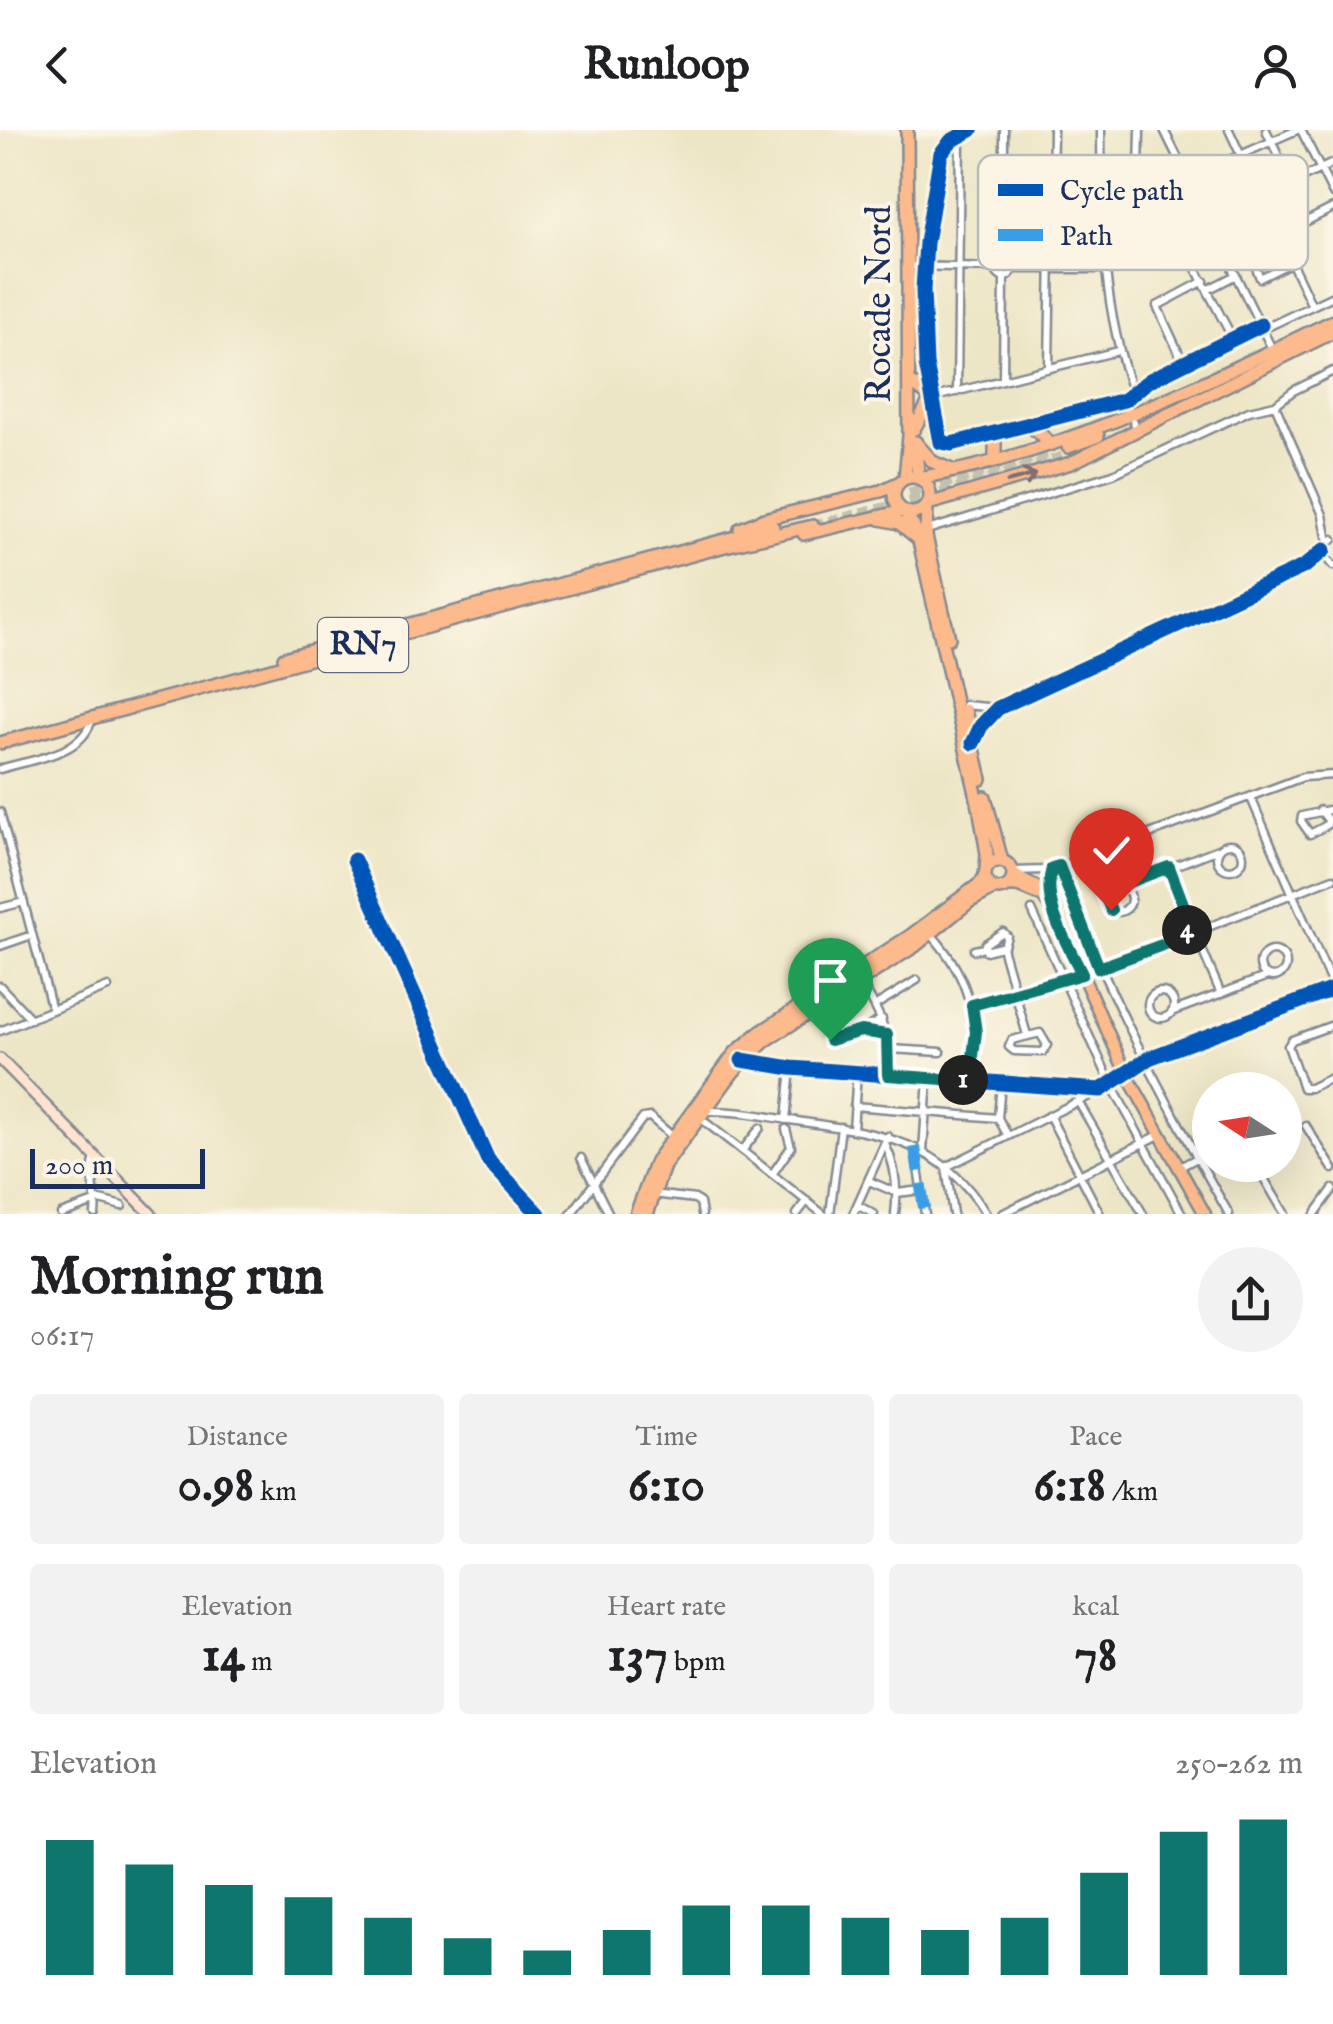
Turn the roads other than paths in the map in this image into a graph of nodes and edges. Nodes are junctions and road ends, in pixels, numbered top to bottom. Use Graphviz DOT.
graph roads {
  1 [pos="910,130"];
  2 [pos="971,130"];
  3 [pos="1053,130"];
  4 [pos="1140,130"];
  5 [pos="1164,130"];
  6 [pos="1229,130"];
  7 [pos="1266,130"];
  8 [pos="1299,130"];
  9 [pos="960,136"];
  10 [pos="1272,142"];
  11 [pos="1052,155"];
  12 [pos="1139,155"];
  13 [pos="1176,155"];
  14 [pos="1241,155"];
  15 [pos="1243,155"];
  16 [pos="1278,155"];
  17 [pos="1333,163"];
  18 [pos="1321,169"];
  19 [pos="1308,175"];
  20 [pos="1333,194"];
  21 [pos="1333,208"];
  22 [pos="1308,220"];
  23 [pos="918,266"];
  24 [pos="958,268"];
  25 [pos="978,268"];
  26 [pos="998,270"];
  27 [pos="1011,270"];
  28 [pos="1050,270"];
  29 [pos="1104,270"];
  30 [pos="1198,270"];
  31 [pos="1233,270"];
  32 [pos="1257,270"];
  33 [pos="1276,270"];
  34 [pos="1296,270"];
  35 [pos="1004,276"];
  36 [pos="1236,276"];
  37 [pos="1204,281"];
  38 [pos="1209,289"];
  39 [pos="1333,296"];
  40 [pos="1312,306"];
  41 [pos="1333,321"];
  42 [pos="1262,327"];
  43 [pos="1333,332"];
  44 [pos="1233,339"];
  45 [pos="1118,351"];
  46 [pos="1275,354"];
  47 [pos="1184,364"];
  48 [pos="1049,368"];
  49 [pos="1333,372"];
  50 [pos="1004,380"];
  51 [pos="912,383"];
  52 [pos="957,392"];
  53 [pos="1133,394"];
  54 [pos="931,398"];
  55 [pos="1124,400"];
  56 [pos="1275,406"];
  57 [pos="1132,416"];
  58 [pos="1028,424"];
  59 [pos="1138,429"];
  60 [pos="995,432"];
  61 [pos="915,436"];
  62 [pos="1052,444"];
  63 [pos="995,460"];
  64 [pos="956,470"];
  65 [pos="910,479"];
  66 [pos="927,505"];
  67 [pos="904,512"];
  68 [pos="1323,515"];
  69 [pos="876,519"];
  70 [pos="812,522"];
  71 [pos="1333,529"];
  72 [pos="922,534"];
  73 [pos="724,542"];
  74 [pos="1328,544"];
  75 [pos="1331,565"];
  76 [pos="1305,566"];
  77 [pos="964,705"];
  78 [pos="998,708"];
  79 [pos="92,718"];
  80 [pos="0,739"];
  81 [pos="973,743"];
  82 [pos="0,769"];
  83 [pos="1333,775"];
  84 [pos="1251,798"];
  85 [pos="1320,810"];
  86 [pos="1333,810"];
  87 [pos="0,812"];
  88 [pos="1218,849"];
  89 [pos="354,860"];
  90 [pos="1002,860"];
  91 [pos="14,864"];
  92 [pos="0,867"];
  93 [pos="1056,867"];
  94 [pos="1169,867"];
  95 [pos="1013,872"];
  96 [pos="986,873"];
  97 [pos="1333,878"];
  98 [pos="1123,886"];
  99 [pos="1001,887"];
  100 [pos="1292,893"];
  101 [pos="1042,897"];
  102 [pos="24,902"];
  103 [pos="0,908"];
  104 [pos="1051,908"];
  105 [pos="1032,910"];
  106 [pos="1191,925"];
  107 [pos="1202,929"];
  108 [pos="931,933"];
  109 [pos="32,935"];
  110 [pos="1187,936"];
  111 [pos="1198,940"];
  112 [pos="0,946"];
  113 [pos="1002,947"];
  114 [pos="984,948"];
  115 [pos="974,950"];
  116 [pos="1099,968"];
  117 [pos="1082,974"];
  118 [pos="1268,976"];
  119 [pos="916,980"];
  120 [pos="859,981"];
  121 [pos="1062,981"];
  122 [pos="0,986"];
  123 [pos="108,987"];
  124 [pos="1333,988"];
  125 [pos="1016,994"];
  126 [pos="1221,994"];
  127 [pos="876,1005"];
  128 [pos="972,1005"];
  129 [pos="52,1010"];
  130 [pos="1174,1011"];
  131 [pos="31,1019"];
  132 [pos="882,1019"];
  133 [pos="1333,1025"];
  134 [pos="0,1031"];
  135 [pos="861,1031"];
  136 [pos="887,1035"];
  137 [pos="1026,1036"];
  138 [pos="830,1040"];
  139 [pos="890,1049"];
  140 [pos="941,1052"];
  141 [pos="0,1059"];
  142 [pos="742,1060"];
  143 [pos="1144,1060"];
  144 [pos="791,1068"];
  145 [pos="857,1073"];
  146 [pos="1126,1074"];
  147 [pos="888,1075"];
  148 [pos="1333,1077"];
  149 [pos="928,1078"];
  150 [pos="970,1081"];
  151 [pos="1001,1084"];
  152 [pos="1111,1084"];
  153 [pos="1100,1090"];
  154 [pos="716,1095"];
  155 [pos="1078,1102"];
  156 [pos="854,1106"];
  157 [pos="732,1111"];
  158 [pos="925,1112"];
  159 [pos="702,1114"];
  160 [pos="1050,1117"];
  161 [pos="998,1118"];
  162 [pos="786,1124"];
  163 [pos="1306,1126"];
  164 [pos="841,1127"];
  165 [pos="760,1128"];
  166 [pos="852,1130"];
  167 [pos="1159,1135"];
  168 [pos="888,1136"];
  169 [pos="1008,1136"];
  170 [pos="673,1137"];
  171 [pos="1143,1143"];
  172 [pos="884,1144"];
  173 [pos="919,1149"];
  174 [pos="1192,1150"];
  175 [pos="742,1151"];
  176 [pos="96,1157"];
  177 [pos="581,1158"];
  178 [pos="1111,1159"];
  179 [pos="1192,1160"];
  180 [pos="946,1167"];
  181 [pos="1178,1168"];
  182 [pos="1333,1169"];
  183 [pos="773,1173"];
  184 [pos="1080,1175"];
  185 [pos="868,1181"];
  186 [pos="1210,1182"];
  187 [pos="1266,1182"];
  188 [pos="594,1184"];
  189 [pos="922,1190"];
  190 [pos="1333,1190"];
  191 [pos="897,1193"];
  192 [pos="652,1194"];
  193 [pos="97,1201"];
  194 [pos="807,1201"];
  195 [pos="857,1205"];
  196 [pos="122,1206"];
  197 [pos="60,1214"];
  198 [pos="95,1214"];
  199 [pos="151,1214"];
  200 [pos="540,1214"];
  201 [pos="570,1214"];
  202 [pos="608,1214"];
  203 [pos="636,1214"];
  204 [pos="647,1214"];
  205 [pos="702,1214"];
  206 [pos="797,1214"];
  207 [pos="826,1214"];
  208 [pos="853,1214"];
  209 [pos="874,1214"];
  210 [pos="895,1214"];
  211 [pos="925,1214"];
  212 [pos="953,1214"];
  213 [pos="986,1214"];
  214 [pos="1002,1214"];
  215 [pos="1100,1214"];
  216 [pos="1143,1214"];
  217 [pos="1182,1214"];
  218 [pos="1205,1214"];
  219 [pos="1228,1214"];
  220 [pos="1285,1214"];
  221 [pos="1315,1214"];
  1 -- 23 [label="highway, Rocade Nord"];
  1 -- 65 [label="highway, Rocade Nord"];
  2 -- 9 [label="street"];
  3 -- 11 [label="street"];
  4 -- 12 [label="street"];
  5 -- 13 [label="street"];
  6 -- 14 [label="street"];
  7 -- 10 [label="street"];
  8 -- 10 [label="street"];
  8 -- 18 [label="street"];
  9 -- 23 [label="street"];
  9 -- 24 [label="street"];
  10 -- 15 [label="street"];
  10 -- 16 [label="street"];
  17 -- 18 [label="street"];
  18 -- 19 [label="street"];
  18 -- 20 [label="street"];
  21 -- 22 [label="street"];
  23 -- 24 [label="street"];
  23 -- 51 [label="highway, Rocade Nord"];
  23 -- 54 [label="street"];
  24 -- 25 [label="street"];
  24 -- 52 [label="street"];
  26 -- 35 [label="street"];
  27 -- 35 [label="street"];
  28 -- 48 [label="street"];
  29 -- 45 [label="street"];
  30 -- 37 [label="street"];
  31 -- 36 [label="street"];
  32 -- 33 [label="street"];
  34 -- 40 [label="street"];
  35 -- 50 [label="street"];
  36 -- 38 [label="street"];
  36 -- 42 [label="street"];
  37 -- 38 [label="street"];
  37 -- 47 [label="street"];
  38 -- 44 [label="street"];
  39 -- 40 [label="street"];
  40 -- 42 [label="street"];
  41 -- 46 [label="highway"];
  42 -- 44 [label="street"];
  42 -- 46 [label="street"];
  43 -- 46 [label="highway"];
  44 -- 47 [label="street"];
  45 -- 48 [label="street"];
  45 -- 53 [label="street"];
  46 -- 57 [label="highway"];
  46 -- 59 [label="highway"];
  47 -- 53 [label="street"];
  48 -- 50 [label="street"];
  49 -- 56 [label="street"];
  50 -- 52 [label="street"];
  51 -- 54 [label="highway"];
  51 -- 61 [label="highway, Rocade Nord"];
  52 -- 54 [label="street"];
  53 -- 55 [label="street"];
  54 -- 60 [label="street"];
  54 -- 61 [label="highway"];
  55 -- 57 [label="street"];
  55 -- 58 [label="street"];
  56 -- 68 [label="street"];
  56 -- 72 [label="street"];
  57 -- 59 [label="street"];
  57 -- 59 [label="highway"];
  57 -- 62 [label="highway"];
  58 -- 60 [label="street"];
  58 -- 62 [label="highway"];
  66 -- 59 [label="highway, one-way"];
  60 -- 63 [label="highway"];
  61 -- 64 [label="highway"];
  61 -- 65 [label="highway, Rocade Nord"];
  62 -- 63 [label="highway"];
  63 -- 64 [label="highway"];
  64 -- 65 [label="highway"];
  65 -- 66 [label="highway"];
  65 -- 67 [label="highway"];
  65 -- 73 [label="highway"];
  66 -- 67 [label="highway"];
  66 -- 72 [label="highway"];
  67 -- 69 [label="highway"];
  67 -- 72 [label="highway"];
  68 -- 71 [label="street"];
  68 -- 74 [label="street"];
  69 -- 72 [label="highway"];
  69 -- 73 [label="highway"];
  70 -- 73 [label="highway, RN7"];
  72 -- 77 [label="highway"];
  72 -- 96 [label="highway"];
  73 -- 79 [label="highway, RN7"];
  73 -- 80 [label="highway, RN7"];
  74 -- 75 [label="street"];
  74 -- 76 [label="street"];
  75 -- 76 [label="street"];
  76 -- 78 [label="street"];
  77 -- 78 [label="street"];
  77 -- 81 [label="highway"];
  78 -- 81 [label="street"];
  79 -- 80 [label="highway, RN7"];
  79 -- 82 [label="street"];
  81 -- 90 [label="highway"];
  83 -- 84 [label="street"];
  84 -- 93 [label="street"];
  84 -- 100 [label="street"];
  85 -- 86 [label="street"];
  87 -- 91 [label="street"];
  88 -- 88 [label="street"];
  88 -- 94 [label="street"];
  89 -- 200 [label="street"];
  90 -- 95 [label="highway"];
  90 -- 96 [label="highway"];
  91 -- 92 [label="street"];
  91 -- 102 [label="street"];
  93 -- 95 [label="street"];
  93 -- 104 [label="main road"];
  93 -- 116 [label="street"];
  94 -- 98 [label="street"];
  94 -- 106 [label="street"];
  95 -- 99 [label="highway"];
  95 -- 101 [label="main road"];
  96 -- 99 [label="highway"];
  96 -- 170 [label="highway"];
  97 -- 100 [label="street"];
  98 -- 98 [label="street"];
  99 -- 101 [label="main road"];
  99 -- 108 [label="highway"];
  100 -- 107 [label="street"];
  100 -- 124 [label="street"];
  101 -- 104 [label="main road"];
  102 -- 103 [label="street"];
  102 -- 109 [label="street"];
  104 -- 117 [label="main road"];
  105 -- 121 [label="street"];
  106 -- 107 [label="street"];
  106 -- 110 [label="street"];
  107 -- 111 [label="street"];
  108 -- 120 [label="highway"];
  108 -- 128 [label="street"];
  109 -- 112 [label="street"];
  109 -- 129 [label="street"];
  110 -- 111 [label="street"];
  110 -- 116 [label="street"];
  111 -- 126 [label="street"];
  113 -- 114 [label="street"];
  113 -- 114 [label="street"];
  113 -- 125 [label="street"];
  114 -- 115 [label="street"];
  116 -- 143 [label="street"];
  117 -- 121 [label="street"];
  117 -- 146 [label="main road"];
  118 -- 118 [label="street"];
  118 -- 126 [label="street"];
  119 -- 127 [label="street"];
  120 -- 127 [label="street"];
  120 -- 142 [label="highway"];
  121 -- 125 [label="street"];
  121 -- 152 [label="street"];
  122 -- 131 [label="street"];
  123 -- 129 [label="street"];
  124 -- 143 [label="street"];
  125 -- 128 [label="street"];
  125 -- 137 [label="street"];
  126 -- 130 [label="street"];
  127 -- 132 [label="street"];
  128 -- 150 [label="street"];
  129 -- 131 [label="street"];
  130 -- 130 [label="street"];
  131 -- 134 [label="street"];
  132 -- 135 [label="street"];
  132 -- 136 [label="street"];
  133 -- 148 [label="street"];
  135 -- 136 [label="street"];
  135 -- 138 [label="street"];
  136 -- 139 [label="street"];
  137 -- 137 [label="street"];
  139 -- 140 [label="street"];
  139 -- 147 [label="street"];
  141 -- 176 [label="street"];
  142 -- 144 [label="street"];
  142 -- 154 [label="highway"];
  143 -- 146 [label="street"];
  143 -- 174 [label="street"];
  144 -- 145 [label="street"];
  144 -- 162 [label="street"];
  145 -- 147 [label="street"];
  145 -- 156 [label="street"];
  146 -- 152 [label="street"];
  146 -- 167 [label="main road"];
  147 -- 149 [label="street"];
  149 -- 150 [label="street"];
  149 -- 158 [label="street"];
  150 -- 151 [label="street"];
  151 -- 153 [label="street"];
  151 -- 161 [label="street"];
  152 -- 153 [label="street"];
  152 -- 171 [label="street"];
  153 -- 155 [label="street"];
  154 -- 157 [label="street"];
  154 -- 159 [label="highway"];
  155 -- 160 [label="street"];
  155 -- 178 [label="street"];
  156 -- 158 [label="street"];
  156 -- 166 [label="street"];
  157 -- 159 [label="street"];
  157 -- 162 [label="street"];
  158 -- 161 [label="street"];
  158 -- 173 [label="street"];
  159 -- 175 [label="street"];
  159 -- 192 [label="highway"];
  160 -- 169 [label="street"];
  160 -- 184 [label="street"];
  161 -- 169 [label="street"];
  162 -- 164 [label="street"];
  162 -- 183 [label="street"];
  163 -- 182 [label="street"];
  164 -- 166 [label="street"];
  164 -- 207 [label="street"];
  165 -- 175 [label="street"];
  166 -- 168 [label="street"];
  167 -- 171 [label="street"];
  167 -- 181 [label="main road"];
  168 -- 172 [label="street"];
  168 -- 173 [label="street"];
  169 -- 180 [label="street"];
  170 -- 188 [label="street"];
  170 -- 203 [label="highway"];
  171 -- 178 [label="street"];
  171 -- 217 [label="street"];
  172 -- 185 [label="street"];
  172 -- 191 [label="street"];
  173 -- 180 [label="street"];
  173 -- 189 [label="street"];
  175 -- 183 [label="street"];
  176 -- 193 [label="street"];
  176 -- 199 [label="street"];
  177 -- 188 [label="street"];
  178 -- 184 [label="street"];
  178 -- 216 [label="street"];
  179 -- 181 [label="street"];
  180 -- 212 [label="street"];
  180 -- 213 [label="street"];
  181 -- 218 [label="main road"];
  183 -- 194 [label="street"];
  184 -- 214 [label="street"];
  184 -- 215 [label="street"];
  185 -- 191 [label="street"];
  185 -- 195 [label="street"];
  186 -- 219 [label="street"];
  187 -- 220 [label="street"];
  188 -- 201 [label="street"];
  188 -- 202 [label="street"];
  189 -- 191 [label="street"];
  189 -- 211 [label="street"];
  190 -- 221 [label="street"];
  191 -- 210 [label="street"];
  192 -- 204 [label="highway"];
  192 -- 205 [label="street"];
  193 -- 196 [label="street"];
  193 -- 197 [label="street"];
  193 -- 198 [label="street"];
  194 -- 206 [label="street"];
  194 -- 207 [label="street"];
  195 -- 208 [label="street"];
  195 -- 209 [label="street"];
}
